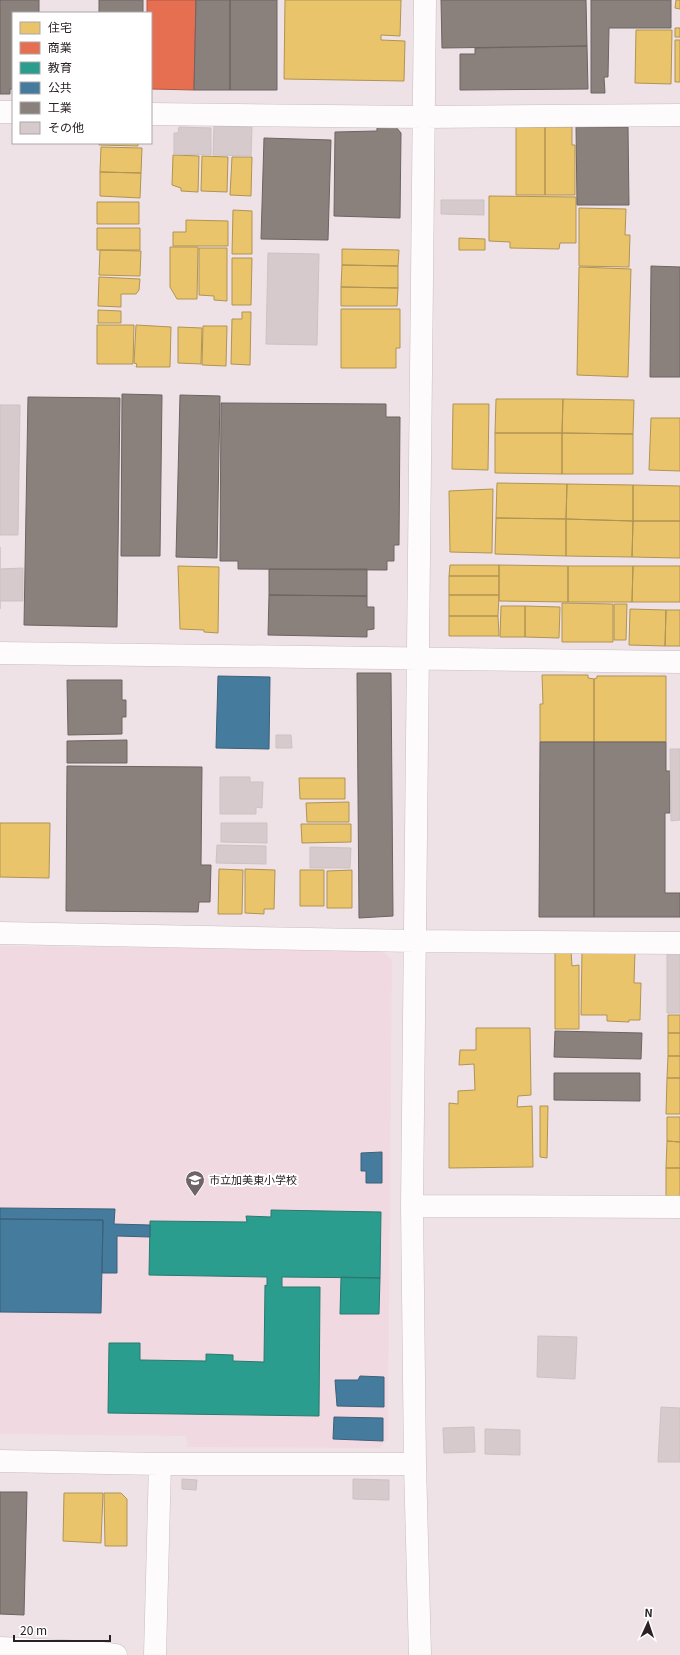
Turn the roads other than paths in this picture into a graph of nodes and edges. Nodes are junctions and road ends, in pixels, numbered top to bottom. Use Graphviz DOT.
graph roads {
  1 [pos="425,0"];
  2 [pos="0,112"];
  3 [pos="12,112"];
  4 [pos="152,114"];
  5 [pos="680,115"];
  6 [pos="424,117"];
  7 [pos="0,653"];
  8 [pos="417,659"];
  9 [pos="680,662"];
  10 [pos="0,933"];
  11 [pos="415,941"];
  12 [pos="680,943"];
  13 [pos="412,1206"];
  14 [pos="680,1207"];
  15 [pos="0,1460"];
  16 [pos="160,1464"];
  17 [pos="415,1464"];
  18 [pos="0,1648"];
  19 [pos="116,1655"];
  20 [pos="155,1655"];
  21 [pos="420,1655"];
  1 -- 6 [label="street"];
  2 -- 3 [label="street"];
  4 -- 6 [label="street"];
  5 -- 6 [label="street"];
  6 -- 8 [label="street"];
  7 -- 8 [label="street"];
  8 -- 9 [label="street"];
  8 -- 11 [label="street"];
  10 -- 11 [label="street"];
  11 -- 12 [label="street"];
  11 -- 13 [label="street"];
  13 -- 14 [label="street"];
  13 -- 17 [label="street"];
  15 -- 16 [label="street"];
  16 -- 17 [label="street"];
  16 -- 20 [label="street"];
  17 -- 21 [label="street"];
  18 -- 19 [label="street"];
}
